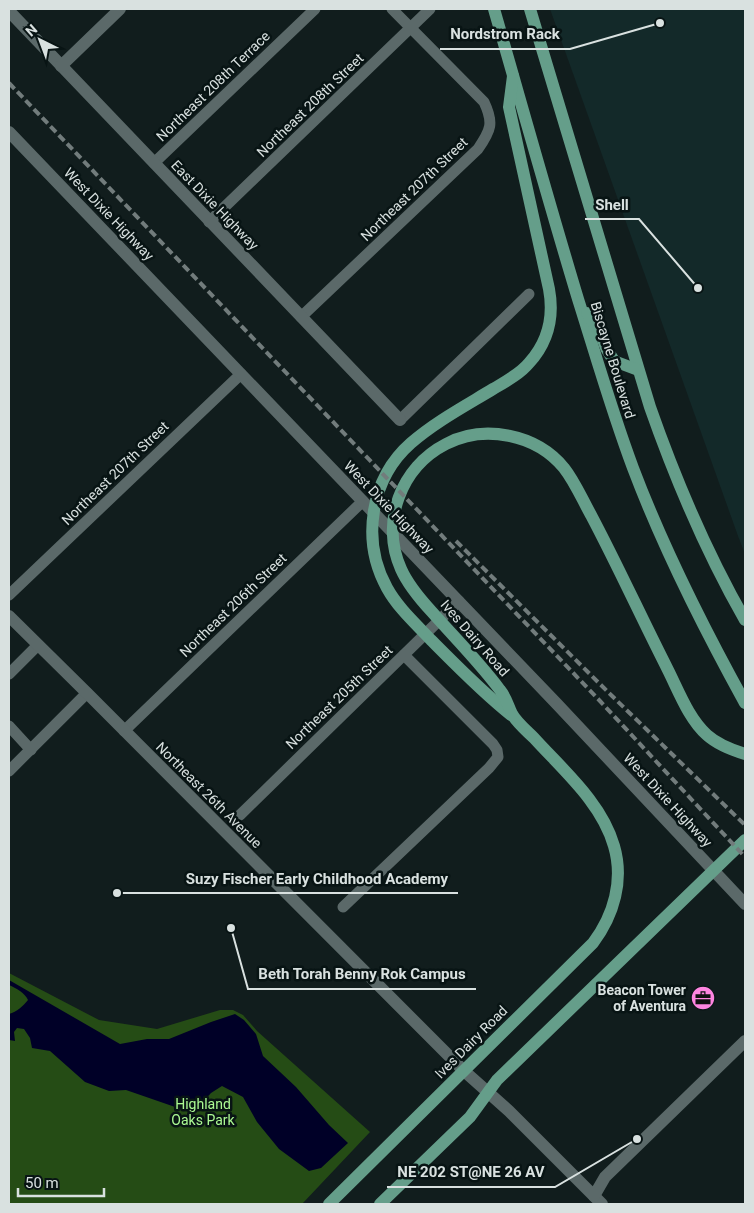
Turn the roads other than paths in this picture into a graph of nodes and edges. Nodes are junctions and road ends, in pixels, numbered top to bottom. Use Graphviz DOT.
graph roads {
  1 [pos="120,9"];
  2 [pos="315,9"];
  3 [pos="392,9"];
  4 [pos="430,9"];
  5 [pos="494,9"];
  6 [pos="530,9"];
  7 [pos="9,11"];
  8 [pos="412,28"];
  9 [pos="61,66"];
  10 [pos="513,76"];
  11 [pos="9,132"];
  12 [pos="154,163"];
  13 [pos="210,222"];
  14 [pos="529,294"];
  15 [pos="580,303"];
  16 [pos="301,317"];
  17 [pos="638,370"];
  18 [pos="241,374"];
  19 [pos="400,420"];
  20 [pos="363,501"];
  21 [pos="9,595"];
  22 [pos="459,601"];
  23 [pos="9,616"];
  24 [pos="745,620"];
  25 [pos="38,645"];
  26 [pos="404,655"];
  27 [pos="9,674"];
  28 [pos="87,693"];
  29 [pos="745,703"];
  30 [pos="514,717"];
  31 [pos="9,726"];
  32 [pos="124,731"];
  33 [pos="31,750"];
  34 [pos="745,753"];
  35 [pos="9,771"];
  36 [pos="240,815"];
  37 [pos="745,840"];
  38 [pos="739,850"];
  39 [pos="745,904"];
  40 [pos="343,907"];
  41 [pos="745,1042"];
  42 [pos="463,1070"];
  43 [pos="488,1093"];
  44 [pos="595,1202"];
  45 [pos="329,1204"];
  46 [pos="380,1204"];
  1 -- 9 [label="main road"];
  2 -- 12 [label="street, Northeast 208th Terrace"];
  3 -- 8 [label="street"];
  4 -- 8 [label="street, Northeast 208th Street"];
  5 -- 10 [label="main road, Biscayne Boulevard"];
  6 -- 17 [label="main road, Biscayne Boulevard"];
  7 -- 9 [label="main road, East Dixie Highway"];
  8 -- 13 [label="street, Northeast 208th Street"];
  8 -- 16 [label="street, Northeast 207th Street"];
  9 -- 12 [label="main road, East Dixie Highway"];
  10 -- 15 [label="main road, Biscayne Boulevard"];
  10 -- 30 [label="main road"];
  11 -- 18 [label="main road, West Dixie Highway"];
  12 -- 13 [label="main road, East Dixie Highway"];
  13 -- 16 [label="main road, East Dixie Highway"];
  14 -- 19 [label="street"];
  15 -- 17 [label="main road"];
  15 -- 29 [label="main road, Biscayne Boulevard"];
  16 -- 19 [label="main road, East Dixie Highway"];
  17 -- 24 [label="main road, Biscayne Boulevard"];
  18 -- 20 [label="main road, West Dixie Highway"];
  18 -- 21 [label="street, Northeast 207th Street"];
  20 -- 22 [label="main road, West Dixie Highway"];
  20 -- 32 [label="street, Northeast 206th Street"];
  22 -- 26 [label="street, Northeast 205th Street"];
  22 -- 39 [label="main road, West Dixie Highway"];
  23 -- 25 [label="main road, Northeast 26th Avenue"];
  25 -- 27 [label="street"];
  25 -- 28 [label="main road, Northeast 26th Avenue"];
  26 -- 36 [label="street, Northeast 205th Street"];
  26 -- 40 [label="street"];
  28 -- 32 [label="main road, Northeast 26th Avenue"];
  28 -- 33 [label="street"];
  30 -- 34 [label="main road, Ives Dairy Road"];
  30 -- 42 [label="main road, Ives Dairy Road"];
  31 -- 33 [label="street"];
  32 -- 42 [label="main road, Northeast 26th Avenue"];
  33 -- 35 [label="street"];
  37 -- 38 [label="main road"];
  38 -- 43 [label="main road"];
  41 -- 44 [label="main road"];
  42 -- 43 [label="main road, Northeast 26th Avenue"];
  42 -- 45 [label="main road, Ives Dairy Road"];
  43 -- 44 [label="main road, Northeast 26th Avenue"];
  43 -- 46 [label="main road"];
}
